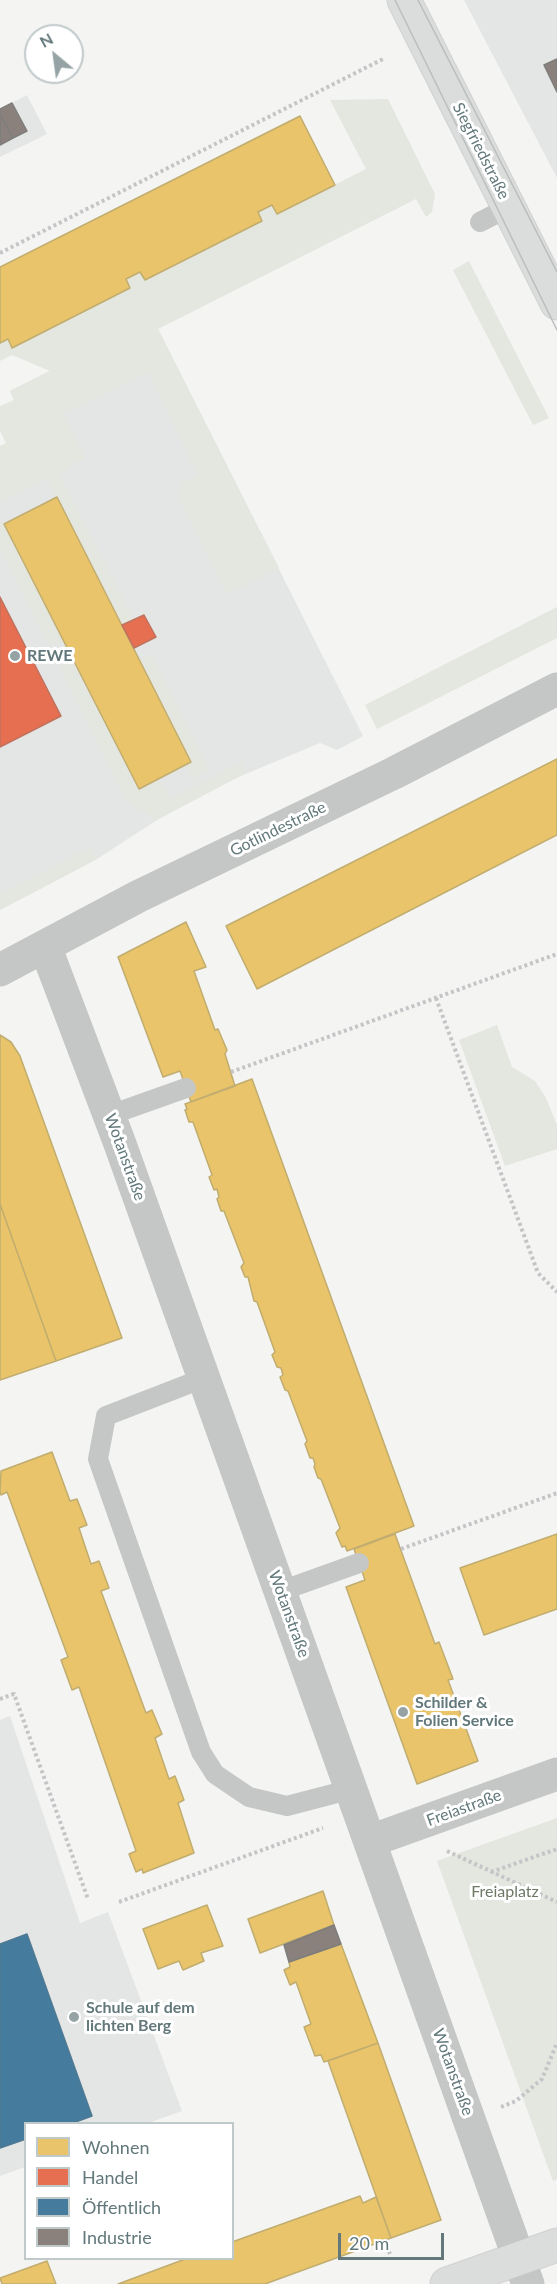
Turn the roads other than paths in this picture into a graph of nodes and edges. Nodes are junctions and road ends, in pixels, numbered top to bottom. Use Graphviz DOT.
graph roads {
  1 [pos="404,0"];
  2 [pos="509,207"];
  3 [pos="480,222"];
  4 [pos="557,303"];
  5 [pos="557,689"];
  6 [pos="45,946"];
  7 [pos="0,970"];
  8 [pos="186,1088"];
  9 [pos="110,1115"];
  10 [pos="204,1378"];
  11 [pos="359,1563"];
  12 [pos="281,1592"];
  13 [pos="557,1774"];
  14 [pos="361,1815"];
  15 [pos="557,2245"];
  16 [pos="524,2271"];
  17 [pos="447,2284"];
  1 -- 2 [label="street, Siegfriedstraße"];
  2 -- 3 [label="lane"];
  2 -- 4 [label="street, Siegfriedstraße"];
  5 -- 6 [label="street, Gotlindestraße"];
  6 -- 7 [label="street, Gotlindestraße"];
  6 -- 9 [label="street, Wotanstraße"];
  8 -- 9 [label="lane"];
  9 -- 10 [label="street, Wotanstraße"];
  10 -- 12 [label="street, Wotanstraße"];
  10 -- 14 [label="lane"];
  11 -- 12 [label="lane"];
  12 -- 14 [label="street, Wotanstraße"];
  13 -- 14 [label="street, Freiastraße"];
  14 -- 16 [label="street, Wotanstraße"];
  15 -- 16 [label="street"];
  16 -- 17 [label="street"];
}
